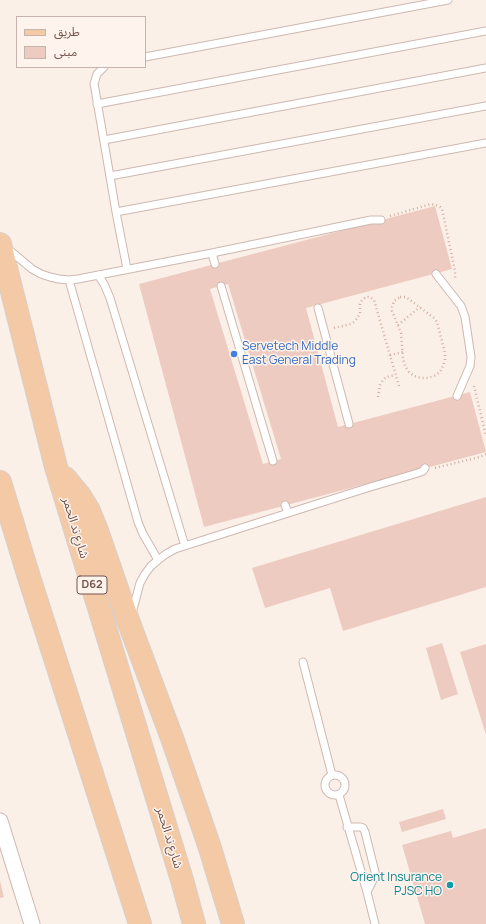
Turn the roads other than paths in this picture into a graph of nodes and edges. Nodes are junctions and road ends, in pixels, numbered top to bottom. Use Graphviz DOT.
graph roads {
  1 [pos="448,0"];
  2 [pos="486,31"];
  3 [pos="146,57"];
  4 [pos="103,68"];
  5 [pos="486,68"];
  6 [pos="97,104"];
  7 [pos="486,106"];
  8 [pos="104,140"];
  9 [pos="486,143"];
  10 [pos="110,176"];
  11 [pos="116,212"];
  12 [pos="380,220"];
  13 [pos="0,243"];
  14 [pos="212,253"];
  15 [pos="215,264"];
  16 [pos="127,269"];
  17 [pos="436,274"];
  18 [pos="98,275"];
  19 [pos="69,280"];
  20 [pos="221,286"];
  21 [pos="318,308"];
  22 [pos="457,396"];
  23 [pos="350,424"];
  24 [pos="273,461"];
  25 [pos="56,467"];
  26 [pos="424,470"];
  27 [pos="0,482"];
  28 [pos="285,505"];
  29 [pos="288,513"];
  30 [pos="185,546"];
  31 [pos="158,560"];
  32 [pos="129,623"];
  33 [pos="303,662"];
  34 [pos="332,775"];
  35 [pos="339,795"];
  36 [pos="0,821"];
  37 [pos="348,827"];
  38 [pos="367,892"];
  39 [pos="32,924"];
  40 [pos="140,924"];
  41 [pos="194,924"];
  42 [pos="233,924"];
  43 [pos="375,924"];
  1 -- 3 [label="lane"];
  2 -- 6 [label="lane"];
  4 -- 6 [label="lane"];
  5 -- 8 [label="lane"];
  6 -- 8 [label="lane"];
  7 -- 10 [label="lane"];
  8 -- 10 [label="lane"];
  9 -- 11 [label="lane"];
  10 -- 11 [label="lane"];
  11 -- 16 [label="lane"];
  12 -- 14 [label="lane"];
  13 -- 19 [label="lane"];
  13 -- 25 [label="main road, شارع ند الحمر / D62"];
  14 -- 15 [label="lane"];
  14 -- 16 [label="lane"];
  16 -- 18 [label="lane"];
  17 -- 22 [label="lane"];
  18 -- 19 [label="lane"];
  18 -- 30 [label="lane"];
  19 -- 31 [label="lane"];
  20 -- 24 [label="lane"];
  21 -- 23 [label="lane"];
  25 -- 32 [label="main road"];
  25 -- 41 [label="main road, شارع ند الحمر / D62"];
  26 -- 29 [label="lane"];
  27 -- 40 [label="main road"];
  28 -- 29 [label="lane"];
  29 -- 30 [label="lane"];
  30 -- 31 [label="lane"];
  31 -- 32 [label="lane"];
  32 -- 42 [label="main road"];
  33 -- 34 [label="lane"];
  34 -- 35 [label="lane"];
  34 -- 35 [label="lane"];
  35 -- 37 [label="lane"];
  36 -- 39 [label="street"];
  37 -- 38 [label="lane"];
  37 -- 38 [label="lane"];
  38 -- 43 [label="lane"];
}
